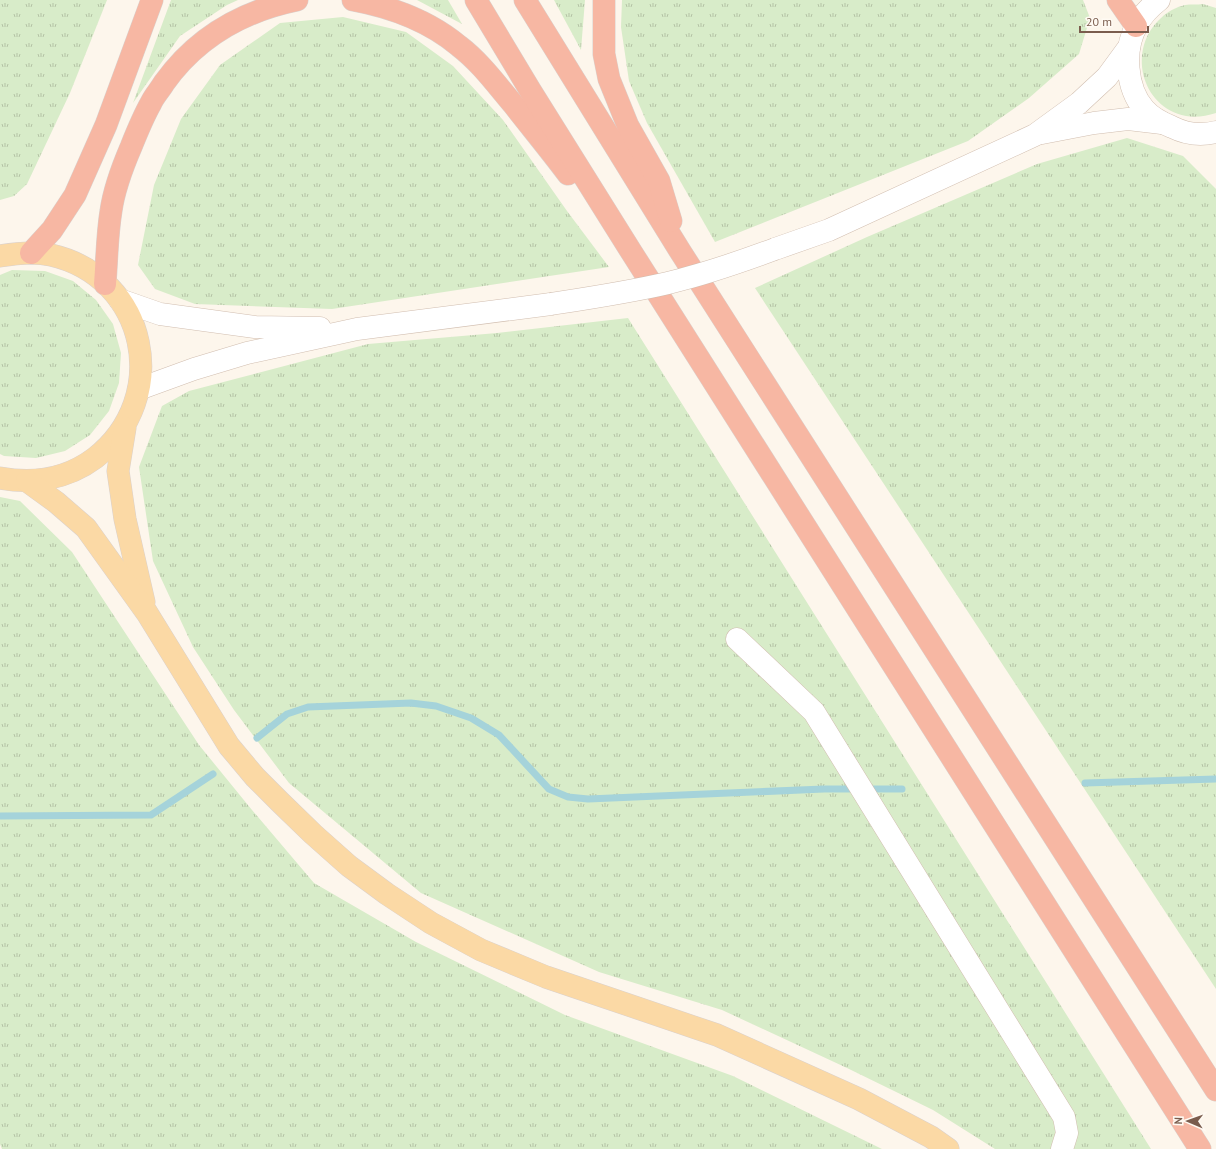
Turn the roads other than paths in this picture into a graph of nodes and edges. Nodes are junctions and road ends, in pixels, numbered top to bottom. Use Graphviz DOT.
graph roads {
  1 [pos="152,0"];
  2 [pos="297,0"];
  3 [pos="354,0"];
  4 [pos="476,0"];
  5 [pos="525,0"];
  6 [pos="604,0"];
  7 [pos="1118,0"];
  8 [pos="1159,0"];
  9 [pos="1136,26"];
  10 [pos="1129,47"];
  11 [pos="1162,123"];
  12 [pos="1035,135"];
  13 [pos="1213,138"];
  14 [pos="680,251"];
  15 [pos="30,253"];
  16 [pos="632,253"];
  17 [pos="0,256"];
  18 [pos="105,284"];
  19 [pos="120,300"];
  20 [pos="357,328"];
  21 [pos="139,389"];
  22 [pos="125,425"];
  23 [pos="0,478"];
  24 [pos="28,481"];
  25 [pos="147,613"];
  26 [pos="737,639"];
  27 [pos="1216,1090"];
  28 [pos="948,1149"];
  29 [pos="1062,1149"];
  30 [pos="1200,1149"];
  1 -- 15 [label="highway"];
  2 -- 18 [label="highway"];
  3 -- 16 [label="highway"];
  4 -- 16 [label="highway"];
  5 -- 14 [label="highway"];
  6 -- 14 [label="highway"];
  7 -- 9 [label="highway"];
  8 -- 9 [label="street"];
  9 -- 10 [label="street"];
  10 -- 11 [label="street"];
  10 -- 12 [label="street"];
  11 -- 12 [label="street"];
  11 -- 13 [label="street"];
  12 -- 20 [label="street, bridge"];
  14 -- 27 [label="highway"];
  15 -- 17 [label="main road"];
  15 -- 18 [label="main road"];
  16 -- 30 [label="highway"];
  18 -- 19 [label="main road"];
  19 -- 20 [label="street"];
  19 -- 21 [label="main road"];
  20 -- 21 [label="street"];
  21 -- 22 [label="main road"];
  22 -- 24 [label="main road"];
  22 -- 25 [label="main road"];
  23 -- 24 [label="main road"];
  24 -- 25 [label="main road"];
  25 -- 28 [label="main road"];
  26 -- 29 [label="street"];
}
